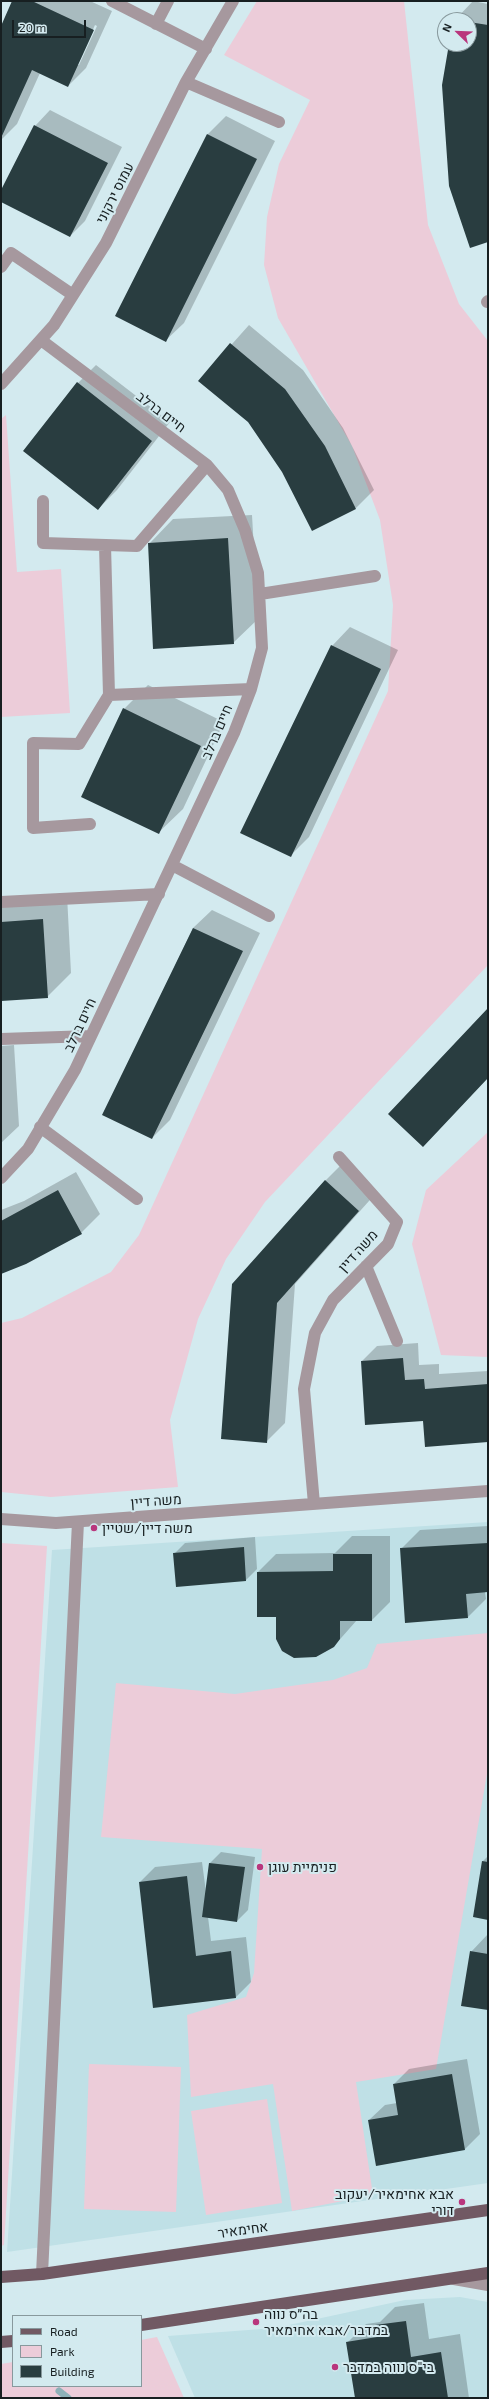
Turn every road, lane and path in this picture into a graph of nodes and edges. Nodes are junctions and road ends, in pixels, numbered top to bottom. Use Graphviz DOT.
graph roads {
  1 [pos="112,1"];
  2 [pos="168,1"];
  3 [pos="233,1"];
  4 [pos="156,24"];
  5 [pos="206,49"];
  6 [pos="186,82"];
  7 [pos="279,122"];
  8 [pos="1,267"];
  9 [pos="73,295"];
  10 [pos="42,340"];
  11 [pos="1,384"];
  12 [pos="207,465"];
  13 [pos="43,501"];
  14 [pos="105,545"];
  15 [pos="375,576"];
  16 [pos="260,594"];
  17 [pos="251,689"];
  18 [pos="109,695"];
  19 [pos="90,824"];
  20 [pos="172,865"];
  21 [pos="159,894"];
  22 [pos="1,902"];
  23 [pos="269,916"];
  24 [pos="91,1036"];
  25 [pos="1,1039"];
  26 [pos="40,1127"];
  27 [pos="339,1157"];
  28 [pos="1,1178"];
  29 [pos="137,1199"];
  30 [pos="366,1266"];
  31 [pos="397,1341"];
  32 [pos="485,1492"];
  33 [pos="314,1504"];
  34 [pos="1,1519"];
  35 [pos="78,1522"];
  36 [pos="488,2210"];
  37 [pos="488,2273"];
  38 [pos="42,2274"];
  39 [pos="1,2277"];
  40 [pos="447,2278"];
  41 [pos="488,2285"];
  42 [pos="142,2325"];
  43 [pos="12,2341"];
  44 [pos="1,2342"];
  1 -- 4 [label="street"];
  2 -- 4 [label="street"];
  3 -- 5 [label="street, עמוס ירקוני"];
  4 -- 5 [label="street"];
  5 -- 6 [label="street, עמוס ירקוני"];
  6 -- 7 [label="street"];
  6 -- 9 [label="street, עמוס ירקוני"];
  8 -- 9 [label="street"];
  9 -- 10 [label="street, עמוס ירקוני"];
  10 -- 11 [label="street, עמוס ירקוני"];
  10 -- 12 [label="street, חיים ברלב"];
  12 -- 14 [label="street"];
  12 -- 16 [label="street, חיים ברלב"];
  13 -- 14 [label="street"];
  14 -- 18 [label="street"];
  15 -- 16 [label="street"];
  16 -- 17 [label="street, חיים ברלב"];
  17 -- 18 [label="street"];
  17 -- 20 [label="street, חיים ברלב"];
  18 -- 19 [label="street"];
  20 -- 21 [label="street, חיים ברלב"];
  20 -- 23 [label="street"];
  21 -- 22 [label="street"];
  21 -- 24 [label="street, חיים ברלב"];
  24 -- 25 [label="street"];
  24 -- 26 [label="street, חיים ברלב"];
  26 -- 28 [label="street, חיים ברלב"];
  26 -- 29 [label="street"];
  27 -- 30 [label="street, משה דיין"];
  30 -- 31 [label="street"];
  30 -- 33 [label="street, משה דיין"];
  32 -- 33 [label="street, משה דיין"];
  33 -- 35 [label="street, משה דיין"];
  34 -- 35 [label="street, משה דיין"];
  35 -- 38 [label="street"];
  36 -- 38 [label="main road, אחימאיר"];
  37 -- 40 [label="main road"];
  38 -- 39 [label="main road, אחימאיר"];
  40 -- 41 [label="street"];
  40 -- 42 [label="main road"];
  43 -- 44 [label="main road"];
}
